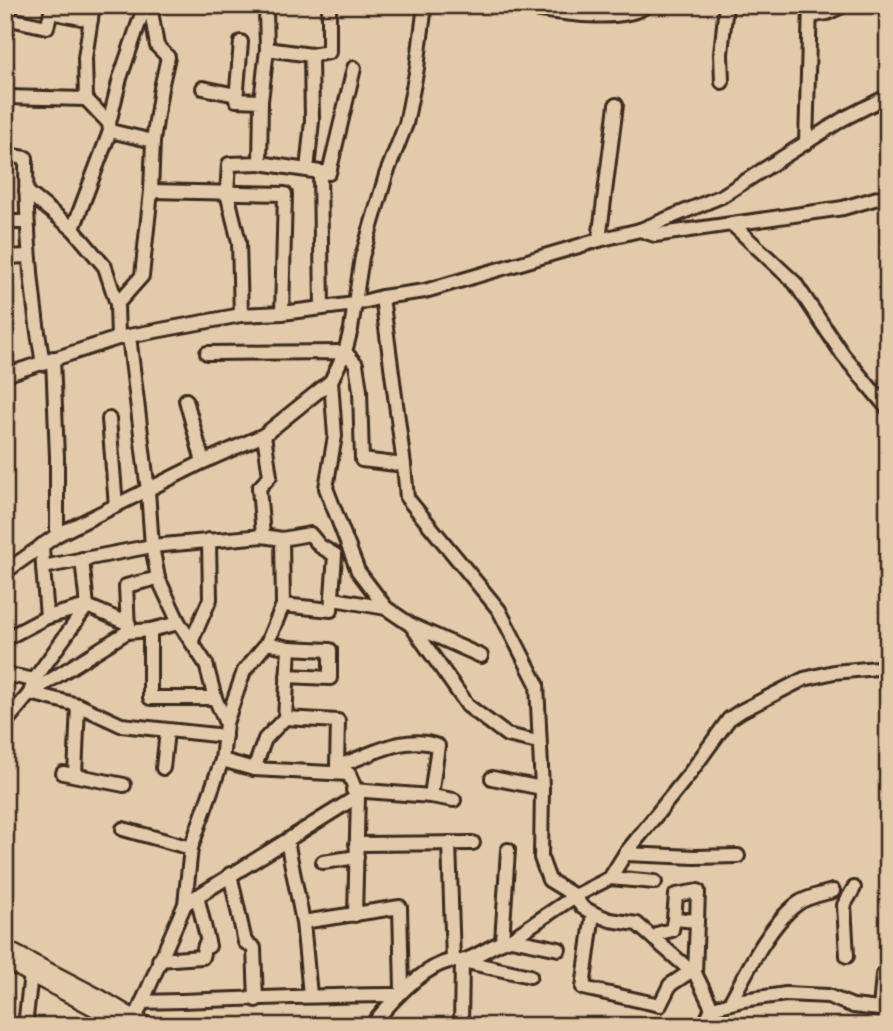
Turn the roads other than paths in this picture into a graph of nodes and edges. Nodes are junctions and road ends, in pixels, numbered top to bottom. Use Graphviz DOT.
graph roads {
  1 [pos="11,5"];
  2 [pos="93,5"];
  3 [pos="145,5"];
  4 [pos="150,5"];
  5 [pos="329,5"];
  6 [pos="425,5"];
  7 [pos="510,5"];
  8 [pos="647,5"];
  9 [pos="726,5"];
  10 [pos="844,5"];
  11 [pos="266,10"];
  12 [pos="588,11"];
  13 [pos="810,11"];
  14 [pos="6,19"];
  15 [pos="91,20"];
  16 [pos="5,33"];
  17 [pos="241,42"];
  18 [pos="267,49"];
  19 [pos="311,55"];
  20 [pos="354,68"];
  21 [pos="722,82"];
  22 [pos="203,88"];
  23 [pos="236,95"];
  24 [pos="888,96"];
  25 [pos="5,97"];
  26 [pos="86,99"];
  27 [pos="261,101"];
  28 [pos="616,105"];
  29 [pos="110,127"];
  30 [pos="153,141"];
  31 [pos="806,143"];
  32 [pos="5,155"];
  33 [pos="260,163"];
  34 [pos="314,171"];
  35 [pos="26,191"];
  36 [pos="151,191"];
  37 [pos="227,193"];
  38 [pos="888,195"];
  39 [pos="5,222"];
  40 [pos="27,222"];
  41 [pos="732,224"];
  42 [pos="73,229"];
  43 [pos="640,230"];
  44 [pos="599,240"];
  45 [pos="29,256"];
  46 [pos="5,257"];
  47 [pos="382,297"];
  48 [pos="117,304"];
  49 [pos="355,304"];
  50 [pos="322,308"];
  51 [pos="282,313"];
  52 [pos="240,315"];
  53 [pos="123,337"];
  54 [pos="345,352"];
  55 [pos="207,353"];
  56 [pos="48,361"];
  57 [pos="5,374"];
  58 [pos="331,381"];
  59 [pos="186,400"];
  60 [pos="888,409"];
  61 [pos="109,419"];
  62 [pos="264,435"];
  63 [pos="203,462"];
  64 [pos="404,465"];
  65 [pos="148,491"];
  66 [pos="116,506"];
  67 [pos="57,535"];
  68 [pos="263,536"];
  69 [pos="282,539"];
  70 [pos="209,540"];
  71 [pos="42,545"];
  72 [pos="152,546"];
  73 [pos="82,559"];
  74 [pos="43,567"];
  75 [pos="5,572"];
  76 [pos="158,578"];
  77 [pos="334,599"];
  78 [pos="283,605"];
  79 [pos="88,606"];
  80 [pos="386,608"];
  81 [pos="47,617"];
  82 [pos="179,623"];
  83 [pos="411,625"];
  84 [pos="128,628"];
  85 [pos="150,630"];
  86 [pos="5,639"];
  87 [pos="192,640"];
  88 [pos="267,643"];
  89 [pos="289,648"];
  90 [pos="481,656"];
  91 [pos="888,667"];
  92 [pos="5,674"];
  93 [pos="287,676"];
  94 [pos="32,687"];
  95 [pos="215,698"];
  96 [pos="78,705"];
  97 [pos="285,718"];
  98 [pos="5,723"];
  99 [pos="225,730"];
  100 [pos="167,731"];
  101 [pos="538,743"];
  102 [pos="222,760"];
  103 [pos="337,766"];
  104 [pos="163,768"];
  105 [pos="254,769"];
  106 [pos="349,774"];
  107 [pos="492,778"];
  108 [pos="124,785"];
  109 [pos="542,788"];
  110 [pos="355,793"];
  111 [pos="431,796"];
  112 [pos="454,800"];
  113 [pos="123,830"];
  114 [pos="287,841"];
  115 [pos="449,843"];
  116 [pos="473,843"];
  117 [pos="191,848"];
  118 [pos="356,850"];
  119 [pos="508,850"];
  120 [pos="625,854"];
  121 [pos="738,856"];
  122 [pos="323,862"];
  123 [pos="230,874"];
  124 [pos="610,878"];
  125 [pos="655,882"];
  126 [pos="854,888"];
  127 [pos="833,891"];
  128 [pos="197,896"];
  129 [pos="575,897"];
  130 [pos="185,904"];
  131 [pos="593,913"];
  132 [pos="355,915"];
  133 [pos="674,919"];
  134 [pos="697,921"];
  135 [pos="303,922"];
  136 [pos="654,939"];
  137 [pos="506,940"];
  138 [pos="5,948"];
  139 [pos="559,949"];
  140 [pos="847,956"];
  141 [pos="159,960"];
  142 [pos="5,961"];
  143 [pos="457,961"];
  144 [pos="693,972"];
  145 [pos="31,974"];
  146 [pos="883,975"];
  147 [pos="530,976"];
  148 [pos="400,993"];
  149 [pos="310,995"];
  150 [pos="256,1000"];
  151 [pos="142,1002"];
  152 [pos="730,1003"];
  153 [pos="712,1008"];
  154 [pos="884,1010"];
  155 [pos="381,1020"];
  156 [pos="137,1023"];
  157 [pos="25,1026"];
  158 [pos="371,1026"];
  159 [pos="461,1026"];
  160 [pos="704,1026"];
  161 [pos="714,1026"];
  1 -- 14 [label="street"];
  2 -- 15 [label="street"];
  3 -- 29 [label="street"];
  4 -- 30 [label="street"];
  5 -- 19 [label="street"];
  6 -- 49 [label="street"];
  7 -- 12 [label="street"];
  8 -- 12 [label="street"];
  9 -- 21 [label="street"];
  10 -- 13 [label="street"];
  11 -- 18 [label="street"];
  13 -- 31 [label="street"];
  14 -- 15 [label="street"];
  14 -- 16 [label="street"];
  15 -- 26 [label="street"];
  17 -- 23 [label="street"];
  18 -- 19 [label="street"];
  18 -- 27 [label="street"];
  19 -- 34 [label="street"];
  20 -- 34 [label="street"];
  22 -- 23 [label="street"];
  23 -- 27 [label="street"];
  24 -- 31 [label="street"];
  25 -- 26 [label="street"];
  26 -- 29 [label="street"];
  27 -- 33 [label="street"];
  28 -- 44 [label="street"];
  29 -- 30 [label="street"];
  29 -- 42 [label="street"];
  30 -- 36 [label="street"];
  31 -- 43 [label="street"];
  32 -- 35 [label="street"];
  33 -- 34 [label="street"];
  33 -- 37 [label="street"];
  34 -- 50 [label="street"];
  35 -- 40 [label="street"];
  35 -- 42 [label="street"];
  36 -- 37 [label="street"];
  36 -- 48 [label="street"];
  37 -- 51 [label="street"];
  37 -- 52 [label="street"];
  38 -- 41 [label="street"];
  39 -- 40 [label="street"];
  40 -- 45 [label="street"];
  41 -- 43 [label="street"];
  41 -- 60 [label="street"];
  42 -- 48 [label="street"];
  43 -- 44 [label="street"];
  44 -- 47 [label="street"];
  45 -- 46 [label="street"];
  45 -- 56 [label="street"];
  47 -- 49 [label="street"];
  47 -- 64 [label="street"];
  48 -- 53 [label="street"];
  49 -- 50 [label="street"];
  49 -- 54 [label="street"];
  50 -- 51 [label="street"];
  51 -- 52 [label="street"];
  52 -- 53 [label="street"];
  53 -- 56 [label="street"];
  53 -- 65 [label="street"];
  54 -- 55 [label="street"];
  54 -- 58 [label="street"];
  54 -- 64 [label="street"];
  56 -- 57 [label="street"];
  56 -- 67 [label="street"];
  58 -- 62 [label="street"];
  58 -- 80 [label="street"];
  59 -- 63 [label="street"];
  61 -- 66 [label="street"];
  62 -- 63 [label="street"];
  62 -- 68 [label="street"];
  63 -- 65 [label="street"];
  64 -- 101 [label="street"];
  65 -- 66 [label="street"];
  65 -- 72 [label="street"];
  66 -- 67 [label="street"];
  67 -- 71 [label="street"];
  68 -- 69 [label="street"];
  68 -- 70 [label="street"];
  69 -- 77 [label="street"];
  69 -- 78 [label="street"];
  70 -- 72 [label="street"];
  70 -- 87 [label="street"];
  71 -- 74 [label="street"];
  71 -- 75 [label="street"];
  72 -- 73 [label="street"];
  72 -- 76 [label="street"];
  73 -- 74 [label="street"];
  73 -- 79 [label="street"];
  74 -- 81 [label="street"];
  76 -- 82 [label="street"];
  76 -- 84 [label="street"];
  77 -- 78 [label="street"];
  77 -- 80 [label="street"];
  78 -- 88 [label="street"];
  79 -- 81 [label="street"];
  79 -- 84 [label="street"];
  79 -- 94 [label="street"];
  80 -- 83 [label="street"];
  81 -- 86 [label="street"];
  82 -- 85 [label="street"];
  82 -- 87 [label="street"];
  83 -- 90 [label="street"];
  83 -- 101 [label="street"];
  84 -- 85 [label="street"];
  84 -- 94 [label="street"];
  85 -- 95 [label="street"];
  87 -- 95 [label="street"];
  88 -- 89 [label="street"];
  88 -- 99 [label="street"];
  89 -- 93 [label="street"];
  89 -- 93 [label="street"];
  91 -- 120 [label="street"];
  92 -- 94 [label="street"];
  93 -- 97 [label="street"];
  94 -- 96 [label="street"];
  94 -- 98 [label="street"];
  95 -- 99 [label="street"];
  96 -- 100 [label="street"];
  96 -- 108 [label="street"];
  97 -- 103 [label="street"];
  97 -- 105 [label="street"];
  99 -- 100 [label="street"];
  99 -- 102 [label="street"];
  100 -- 104 [label="street"];
  101 -- 109 [label="street"];
  102 -- 105 [label="street"];
  102 -- 117 [label="street"];
  103 -- 106 [label="street"];
  103 -- 111 [label="street"];
  105 -- 106 [label="street"];
  106 -- 110 [label="street"];
  107 -- 109 [label="street"];
  109 -- 129 [label="street"];
  110 -- 111 [label="street"];
  110 -- 114 [label="street"];
  110 -- 118 [label="street"];
  111 -- 112 [label="street"];
  113 -- 117 [label="street"];
  114 -- 123 [label="street"];
  114 -- 135 [label="street"];
  115 -- 116 [label="street"];
  115 -- 118 [label="street"];
  115 -- 143 [label="street"];
  117 -- 130 [label="street"];
  118 -- 122 [label="street"];
  118 -- 132 [label="street"];
  119 -- 137 [label="street"];
  120 -- 121 [label="street"];
  120 -- 124 [label="street"];
  123 -- 128 [label="street"];
  123 -- 150 [label="street"];
  124 -- 125 [label="street"];
  124 -- 129 [label="street"];
  126 -- 140 [label="street"];
  127 -- 152 [label="street"];
  128 -- 130 [label="street"];
  128 -- 141 [label="street"];
  129 -- 131 [label="street"];
  129 -- 137 [label="street"];
  130 -- 141 [label="street"];
  131 -- 136 [label="street"];
  131 -- 144 [label="street"];
  132 -- 135 [label="street"];
  132 -- 148 [label="street"];
  133 -- 134 [label="street"];
  133 -- 134 [label="street"];
  133 -- 136 [label="street"];
  134 -- 144 [label="street"];
  135 -- 149 [label="street"];
  136 -- 144 [label="street"];
  137 -- 139 [label="street"];
  137 -- 143 [label="street"];
  138 -- 156 [label="main road"];
  141 -- 151 [label="street"];
  142 -- 145 [label="main road"];
  143 -- 147 [label="street"];
  143 -- 148 [label="street"];
  143 -- 159 [label="street"];
  144 -- 153 [label="street"];
  145 -- 156 [label="main road"];
  145 -- 157 [label="street"];
  146 -- 154 [label="street"];
  148 -- 149 [label="street"];
  148 -- 155 [label="street"];
  149 -- 150 [label="street"];
  150 -- 151 [label="street"];
  151 -- 156 [label="street"];
  152 -- 153 [label="street"];
  152 -- 154 [label="street"];
  153 -- 160 [label="street"];
  153 -- 161 [label="street"];
  155 -- 158 [label="street"];
}
